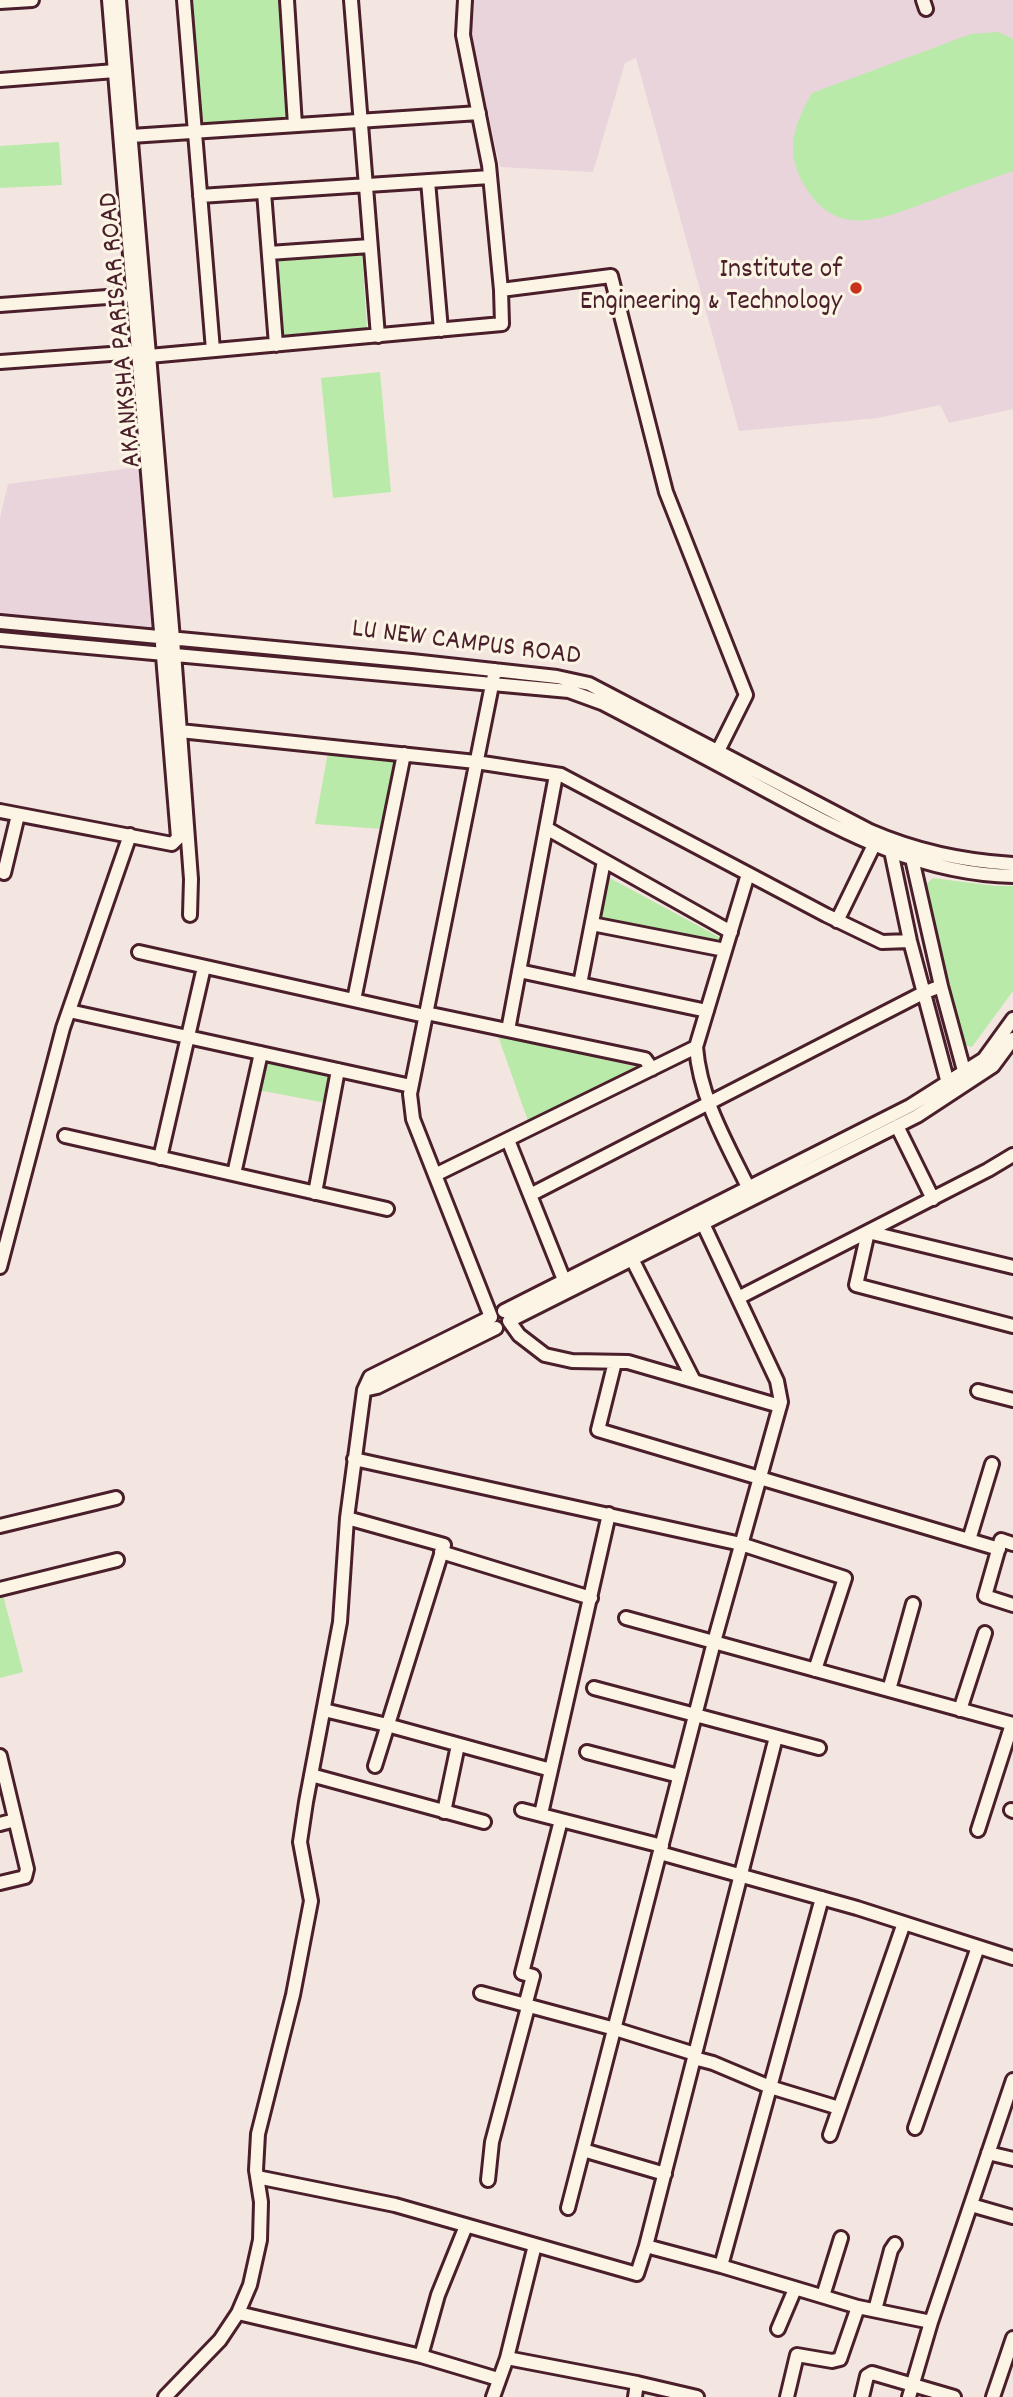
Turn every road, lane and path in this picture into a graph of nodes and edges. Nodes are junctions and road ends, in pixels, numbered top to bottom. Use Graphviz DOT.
graph roads {
  1 [pos="29,0"];
  2 [pos="109,0"];
  3 [pos="118,0"];
  4 [pos="184,0"];
  5 [pos="287,0"];
  6 [pos="351,0"];
  7 [pos="465,0"];
  8 [pos="0,2"];
  9 [pos="115,71"];
  10 [pos="0,80"];
  11 [pos="479,113"];
  12 [pos="360,121"];
  13 [pos="295,125"];
  14 [pos="195,132"];
  15 [pos="126,134"];
  16 [pos="490,177"];
  17 [pos="428,181"];
  18 [pos="365,185"];
  19 [pos="264,192"];
  20 [pos="200,196"];
  21 [pos="370,246"];
  22 [pos="269,253"];
  23 [pos="501,290"];
  24 [pos="134,295"];
  25 [pos="0,305"];
  26 [pos="441,330"];
  27 [pos="377,336"];
  28 [pos="276,345"];
  29 [pos="213,350"];
  30 [pos="144,354"];
  31 [pos="0,362"];
  32 [pos="0,622"];
  33 [pos="168,638"];
  34 [pos="0,639"];
  35 [pos="169,655"];
  36 [pos="493,676"];
  37 [pos="180,731"];
  38 [pos="404,754"];
  39 [pos="715,756"];
  40 [pos="476,762"];
  41 [pos="556,775"];
  42 [pos="0,811"];
  43 [pos="18,815"];
  44 [pos="546,828"];
  45 [pos="130,835"];
  46 [pos="874,845"];
  47 [pos="889,845"];
  48 [pos="911,853"];
  49 [pos="604,860"];
  50 [pos="1013,864"];
  51 [pos="4,873"];
  52 [pos="748,874"];
  53 [pos="1013,876"];
  54 [pos="190,915"];
  55 [pos="837,921"];
  56 [pos="592,924"];
  57 [pos="731,932"];
  58 [pos="910,941"];
  59 [pos="725,950"];
  60 [pos="139,952"];
  61 [pos="204,967"];
  62 [pos="519,971"];
  63 [pos="580,984"];
  64 [pos="941,986"];
  65 [pos="923,993"];
  66 [pos="354,1000"];
  67 [pos="69,1011"];
  68 [pos="707,1011"];
  69 [pos="426,1015"];
  70 [pos="1013,1019"];
  71 [pos="508,1030"];
  72 [pos="188,1037"];
  73 [pos="1013,1039"];
  74 [pos="696,1047"];
  75 [pos="261,1053"];
  76 [pos="652,1069"];
  77 [pos="338,1070"];
  78 [pos="965,1077"];
  79 [pos="411,1086"];
  80 [pos="949,1087"];
  81 [pos="708,1104"];
  82 [pos="897,1126"];
  83 [pos="65,1136"];
  84 [pos="508,1140"];
  85 [pos="1013,1155"];
  86 [pos="160,1158"];
  87 [pos="234,1174"];
  88 [pos="435,1175"];
  89 [pos="748,1187"];
  90 [pos="315,1193"];
  91 [pos="530,1195"];
  92 [pos="933,1199"];
  93 [pos="387,1209"];
  94 [pos="700,1218"];
  95 [pos="868,1232"];
  96 [pos="632,1259"];
  97 [pos="0,1267"];
  98 [pos="1013,1267"];
  99 [pos="564,1280"];
  100 [pos="738,1298"];
  101 [pos="506,1316"];
  102 [pos="494,1322"];
  103 [pos="1013,1326"];
  104 [pos="615,1362"];
  105 [pos="694,1381"];
  106 [pos="978,1391"];
  107 [pos="1013,1400"];
  108 [pos="780,1406"];
  109 [pos="354,1459"];
  110 [pos="992,1464"];
  111 [pos="760,1479"];
  112 [pos="116,1498"];
  113 [pos="609,1514"];
  114 [pos="347,1518"];
  115 [pos="0,1526"];
  116 [pos="969,1540"];
  117 [pos="741,1544"];
  118 [pos="1013,1544"];
  119 [pos="999,1549"];
  120 [pos="441,1552"];
  121 [pos="117,1560"];
  122 [pos="0,1589"];
  123 [pos="591,1598"];
  124 [pos="913,1604"];
  125 [pos="1013,1605"];
  126 [pos="626,1618"];
  127 [pos="985,1633"];
  128 [pos="713,1642"];
  129 [pos="814,1670"];
  130 [pos="594,1688"];
  131 [pos="889,1690"];
  132 [pos="324,1710"];
  133 [pos="960,1710"];
  134 [pos="695,1716"];
  135 [pos="1013,1724"];
  136 [pos="387,1725"];
  137 [pos="776,1737"];
  138 [pos="458,1745"];
  139 [pos="819,1748"];
  140 [pos="586,1752"];
  141 [pos="0,1756"];
  142 [pos="375,1766"];
  143 [pos="551,1770"];
  144 [pos="311,1775"];
  145 [pos="679,1776"];
  146 [pos="522,1810"];
  147 [pos="444,1812"];
  148 [pos="541,1814"];
  149 [pos="15,1820"];
  150 [pos="561,1820"];
  151 [pos="484,1822"];
  152 [pos="0,1824"];
  153 [pos="978,1830"];
  154 [pos="661,1850"];
  155 [pos="740,1875"];
  156 [pos="0,1883"];
  157 [pos="822,1898"];
  158 [pos="904,1923"];
  159 [pos="978,1947"];
  160 [pos="1013,1958"];
  161 [pos="481,1993"];
  162 [pos="527,2006"];
  163 [pos="615,2029"];
  164 [pos="695,2056"];
  165 [pos="1013,2080"];
  166 [pos="770,2087"];
  167 [pos="839,2108"];
  168 [pos="915,2129"];
  169 [pos="830,2134"];
  170 [pos="583,2150"];
  171 [pos="988,2153"];
  172 [pos="1013,2159"];
  173 [pos="665,2174"];
  174 [pos="257,2177"];
  175 [pos="488,2180"];
  176 [pos="971,2205"];
  177 [pos="568,2208"];
  178 [pos="1013,2217"];
  179 [pos="466,2226"];
  180 [pos="841,2238"];
  181 [pos="895,2244"];
  182 [pos="535,2245"];
  183 [pos="646,2246"];
  184 [pos="721,2266"];
  185 [pos="795,2289"];
  186 [pos="823,2296"];
  187 [pos="859,2307"];
  188 [pos="875,2310"];
  189 [pos="238,2313"];
  190 [pos="931,2322"];
  191 [pos="778,2329"];
  192 [pos="1013,2338"];
  193 [pos="421,2356"];
  194 [pos="507,2358"];
  195 [pos="498,2379"];
  196 [pos="637,2383"];
  197 [pos="911,2391"];
  198 [pos="165,2397"];
  199 [pos="493,2397"];
  200 [pos="635,2397"];
  201 [pos="697,2397"];
  202 [pos="787,2397"];
  203 [pos="862,2397"];
  204 [pos="954,2397"];
  205 [pos="993,2397"];
  1 -- 8 [label="street"];
  2 -- 9 [label="street, AKANKSHA PARISAR ROAD"];
  3 -- 15 [label="street, AKANKSHA PARISAR ROAD"];
  4 -- 14 [label="street"];
  5 -- 13 [label="street"];
  6 -- 12 [label="street"];
  7 -- 11 [label="street"];
  9 -- 10 [label="street"];
  9 -- 15 [label="street, AKANKSHA PARISAR ROAD"];
  11 -- 12 [label="street"];
  11 -- 16 [label="street"];
  12 -- 13 [label="street"];
  12 -- 18 [label="street"];
  13 -- 14 [label="street"];
  14 -- 15 [label="street"];
  14 -- 20 [label="street"];
  15 -- 24 [label="street, AKANKSHA PARISAR ROAD"];
  15 -- 30 [label="street, AKANKSHA PARISAR ROAD"];
  16 -- 17 [label="street"];
  16 -- 23 [label="street"];
  17 -- 18 [label="street"];
  17 -- 26 [label="street"];
  18 -- 19 [label="street"];
  18 -- 21 [label="street"];
  19 -- 20 [label="street"];
  19 -- 22 [label="street"];
  20 -- 29 [label="street"];
  21 -- 22 [label="street"];
  21 -- 27 [label="street"];
  22 -- 28 [label="street"];
  23 -- 26 [label="street"];
  23 -- 39 [label="street"];
  24 -- 25 [label="street"];
  24 -- 30 [label="street, AKANKSHA PARISAR ROAD"];
  26 -- 27 [label="street"];
  27 -- 28 [label="street"];
  28 -- 29 [label="street"];
  29 -- 30 [label="street"];
  30 -- 31 [label="street"];
  30 -- 33 [label="street, AKANKSHA PARISAR ROAD"];
  32 -- 33 [label="street, LU NEW CAMPUS ROAD"];
  33 -- 35 [label="street, AKANKSHA PARISAR ROAD"];
  33 -- 36 [label="street, LU NEW CAMPUS ROAD"];
  34 -- 35 [label="street, LU NEW CAMPUS ROAD"];
  35 -- 36 [label="street, LU NEW CAMPUS ROAD"];
  35 -- 37 [label="street"];
  35 -- 45 [label="street"];
  36 -- 39 [label="street, LU NEW CAMPUS ROAD"];
  36 -- 40 [label="street"];
  37 -- 38 [label="street"];
  37 -- 54 [label="street"];
  38 -- 40 [label="street"];
  38 -- 66 [label="street"];
  39 -- 46 [label="street, LU NEW CAMPUS ROAD"];
  39 -- 47 [label="street, LU NEW CAMPUS ROAD"];
  40 -- 41 [label="street"];
  40 -- 69 [label="street"];
  41 -- 44 [label="street"];
  41 -- 52 [label="street"];
  42 -- 43 [label="street"];
  43 -- 45 [label="street"];
  43 -- 51 [label="street"];
  44 -- 49 [label="street"];
  44 -- 62 [label="street"];
  45 -- 67 [label="street"];
  46 -- 47 [label="street, LU NEW CAMPUS ROAD"];
  46 -- 55 [label="street"];
  47 -- 48 [label="street, LU NEW CAMPUS ROAD"];
  47 -- 58 [label="street"];
  48 -- 50 [label="street, LU NEW CAMPUS ROAD"];
  48 -- 53 [label="street, LU NEW CAMPUS ROAD"];
  48 -- 64 [label="street"];
  49 -- 56 [label="street"];
  49 -- 57 [label="street"];
  52 -- 55 [label="street"];
  52 -- 57 [label="street"];
  55 -- 58 [label="street"];
  56 -- 59 [label="street"];
  56 -- 63 [label="street"];
  57 -- 59 [label="street"];
  58 -- 65 [label="street"];
  59 -- 68 [label="street"];
  60 -- 61 [label="street"];
  61 -- 66 [label="street"];
  61 -- 72 [label="street"];
  62 -- 63 [label="street"];
  62 -- 71 [label="street"];
  63 -- 68 [label="street"];
  64 -- 65 [label="street"];
  64 -- 78 [label="street"];
  65 -- 80 [label="street"];
  65 -- 81 [label="street"];
  66 -- 69 [label="street"];
  67 -- 72 [label="street"];
  67 -- 97 [label="street"];
  68 -- 74 [label="street"];
  69 -- 71 [label="street"];
  69 -- 79 [label="street"];
  70 -- 78 [label="street"];
  71 -- 76 [label="street"];
  72 -- 75 [label="street"];
  72 -- 86 [label="street"];
  73 -- 78 [label="street"];
  74 -- 76 [label="street"];
  74 -- 81 [label="street"];
  75 -- 77 [label="street"];
  75 -- 87 [label="street"];
  76 -- 84 [label="street"];
  77 -- 79 [label="street"];
  77 -- 90 [label="street"];
  78 -- 80 [label="street"];
  79 -- 88 [label="street"];
  80 -- 82 [label="street"];
  80 -- 89 [label="street"];
  81 -- 89 [label="street"];
  81 -- 91 [label="street"];
  82 -- 92 [label="street"];
  82 -- 94 [label="street"];
  83 -- 86 [label="street"];
  84 -- 88 [label="street"];
  84 -- 91 [label="street"];
  85 -- 92 [label="street"];
  86 -- 87 [label="street"];
  87 -- 90 [label="street"];
  88 -- 102 [label="street"];
  89 -- 94 [label="street"];
  90 -- 93 [label="street"];
  91 -- 99 [label="street"];
  92 -- 95 [label="street"];
  94 -- 96 [label="street"];
  94 -- 99 [label="street"];
  94 -- 100 [label="street"];
  95 -- 98 [label="street"];
  95 -- 100 [label="street"];
  95 -- 103 [label="street"];
  96 -- 101 [label="street"];
  96 -- 105 [label="street"];
  99 -- 101 [label="street"];
  100 -- 108 [label="street"];
  101 -- 102 [label="street"];
  101 -- 104 [label="street"];
  102 -- 109 [label="street"];
  104 -- 105 [label="street"];
  104 -- 111 [label="street"];
  105 -- 108 [label="street"];
  106 -- 107 [label="street"];
  108 -- 111 [label="street"];
  109 -- 113 [label="street"];
  109 -- 114 [label="street"];
  110 -- 116 [label="street"];
  111 -- 116 [label="street"];
  111 -- 117 [label="street"];
  112 -- 115 [label="street"];
  113 -- 117 [label="street"];
  113 -- 123 [label="street"];
  114 -- 120 [label="street"];
  114 -- 132 [label="street"];
  116 -- 119 [label="street"];
  117 -- 128 [label="street"];
  117 -- 129 [label="street"];
  118 -- 119 [label="street"];
  119 -- 125 [label="street"];
  120 -- 123 [label="street"];
  120 -- 136 [label="street"];
  121 -- 122 [label="street"];
  123 -- 143 [label="street"];
  124 -- 131 [label="street"];
  126 -- 128 [label="street"];
  127 -- 133 [label="street"];
  128 -- 129 [label="street"];
  128 -- 134 [label="street"];
  129 -- 131 [label="street"];
  130 -- 134 [label="street"];
  131 -- 133 [label="street"];
  132 -- 136 [label="street"];
  132 -- 144 [label="street"];
  133 -- 135 [label="street"];
  134 -- 137 [label="street"];
  134 -- 145 [label="street"];
  135 -- 153 [label="street"];
  136 -- 138 [label="street"];
  136 -- 142 [label="street"];
  137 -- 139 [label="street"];
  137 -- 155 [label="street"];
  138 -- 143 [label="street"];
  138 -- 147 [label="street"];
  140 -- 145 [label="street"];
  141 -- 149 [label="street"];
  143 -- 148 [label="street"];
  144 -- 147 [label="street"];
  144 -- 174 [label="street"];
  145 -- 154 [label="street"];
  146 -- 148 [label="street"];
  147 -- 151 [label="street"];
  148 -- 150 [label="street"];
  149 -- 152 [label="street"];
  149 -- 156 [label="street"];
  150 -- 154 [label="street"];
  150 -- 162 [label="street"];
  154 -- 155 [label="street"];
  154 -- 163 [label="street"];
  155 -- 157 [label="street"];
  155 -- 164 [label="street"];
  157 -- 158 [label="street"];
  157 -- 166 [label="street"];
  158 -- 159 [label="street"];
  158 -- 167 [label="street"];
  159 -- 160 [label="street"];
  159 -- 168 [label="street"];
  161 -- 162 [label="street"];
  162 -- 163 [label="street"];
  162 -- 175 [label="street"];
  163 -- 164 [label="street"];
  163 -- 170 [label="street"];
  164 -- 166 [label="street"];
  164 -- 173 [label="street"];
  165 -- 171 [label="street"];
  166 -- 167 [label="street"];
  166 -- 184 [label="street"];
  167 -- 169 [label="street"];
  170 -- 173 [label="street"];
  170 -- 177 [label="street"];
  171 -- 172 [label="street"];
  171 -- 176 [label="street"];
  173 -- 183 [label="street"];
  174 -- 179 [label="street"];
  174 -- 189 [label="street"];
  176 -- 178 [label="street"];
  176 -- 190 [label="street"];
  179 -- 182 [label="street"];
  179 -- 193 [label="street"];
  180 -- 186 [label="street"];
  181 -- 188 [label="street"];
  182 -- 183 [label="street"];
  182 -- 194 [label="street"];
  183 -- 184 [label="street"];
  184 -- 185 [label="street"];
  185 -- 186 [label="street"];
  185 -- 191 [label="street"];
  186 -- 187 [label="street"];
  187 -- 188 [label="street"];
  187 -- 202 [label="street"];
  188 -- 190 [label="street"];
  189 -- 193 [label="street"];
  189 -- 198 [label="street"];
  190 -- 197 [label="street"];
  192 -- 205 [label="street"];
  193 -- 195 [label="street"];
  194 -- 195 [label="street"];
  194 -- 196 [label="street"];
  195 -- 199 [label="street"];
  196 -- 200 [label="street"];
  196 -- 201 [label="street"];
  197 -- 203 [label="street"];
  197 -- 204 [label="street"];
}
